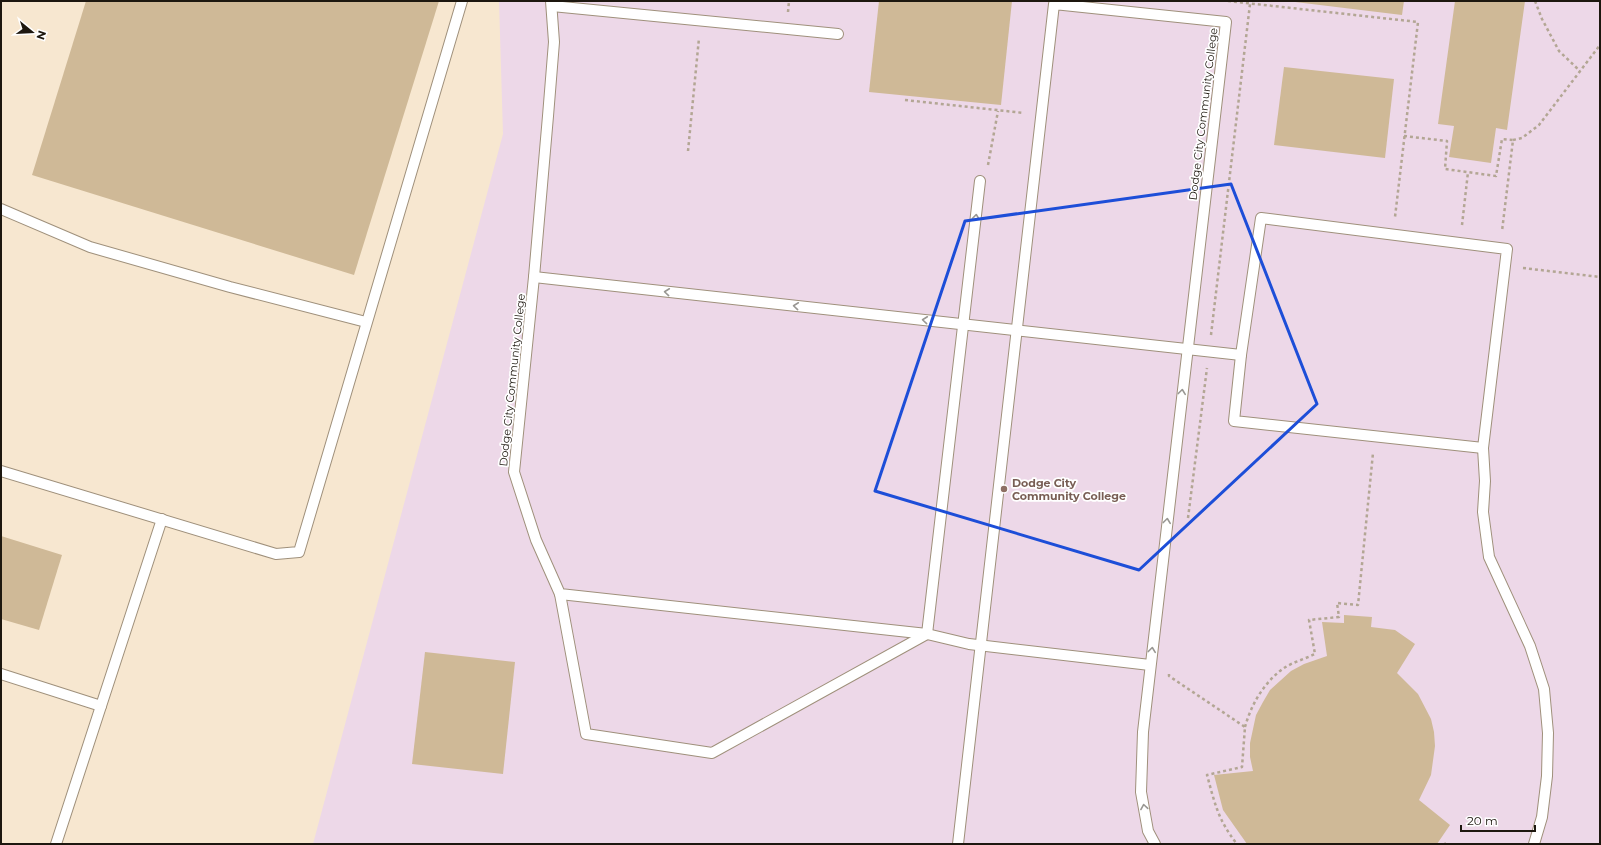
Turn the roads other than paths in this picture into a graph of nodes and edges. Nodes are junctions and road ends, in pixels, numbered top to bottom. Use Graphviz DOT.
graph roads {
  1 [pos="462,1"];
  2 [pos="552,4"];
  3 [pos="838,34"];
  4 [pos="980,181"];
  5 [pos="1,209"];
  6 [pos="534,277"];
  7 [pos="366,322"];
  8 [pos="964,324"];
  9 [pos="1016,330"];
  10 [pos="1187,349"];
  11 [pos="1241,355"];
  12 [pos="1483,448"];
  13 [pos="1,471"];
  14 [pos="162,519"];
  15 [pos="560,594"];
  16 [pos="927,634"];
  17 [pos="980,646"];
  18 [pos="1150,665"];
  19 [pos="1,674"];
  20 [pos="101,706"];
  21 [pos="56,844"];
  22 [pos="958,844"];
  23 [pos="1155,844"];
  24 [pos="1534,844"];
  1 -- 7 [label="lane"];
  2 -- 3 [label="lane"];
  2 -- 6 [label="lane, Dodge City Community College"];
  8 -- 4 [label="lane, one-way"];
  5 -- 7 [label="lane"];
  8 -- 6 [label="lane, one-way"];
  6 -- 15 [label="lane, Dodge City Community College"];
  7 -- 14 [label="lane"];
  8 -- 9 [label="lane"];
  8 -- 16 [label="lane"];
  9 -- 10 [label="lane"];
  9 -- 10 [label="lane, Dodge City Community College"];
  9 -- 17 [label="lane, Dodge City Community College"];
  10 -- 11 [label="lane"];
  18 -- 10 [label="lane, Dodge City Community College, one-way"];
  11 -- 12 [label="lane"];
  11 -- 12 [label="lane"];
  12 -- 24 [label="lane"];
  13 -- 14 [label="lane"];
  14 -- 20 [label="lane"];
  15 -- 16 [label="lane"];
  15 -- 16 [label="lane, Dodge City Community College"];
  16 -- 17 [label="lane"];
  17 -- 18 [label="lane"];
  17 -- 22 [label="lane, Dodge City Community College"];
  23 -- 18 [label="lane, Dodge City Community College, one-way"];
  19 -- 20 [label="lane"];
  20 -- 21 [label="lane"];
}
